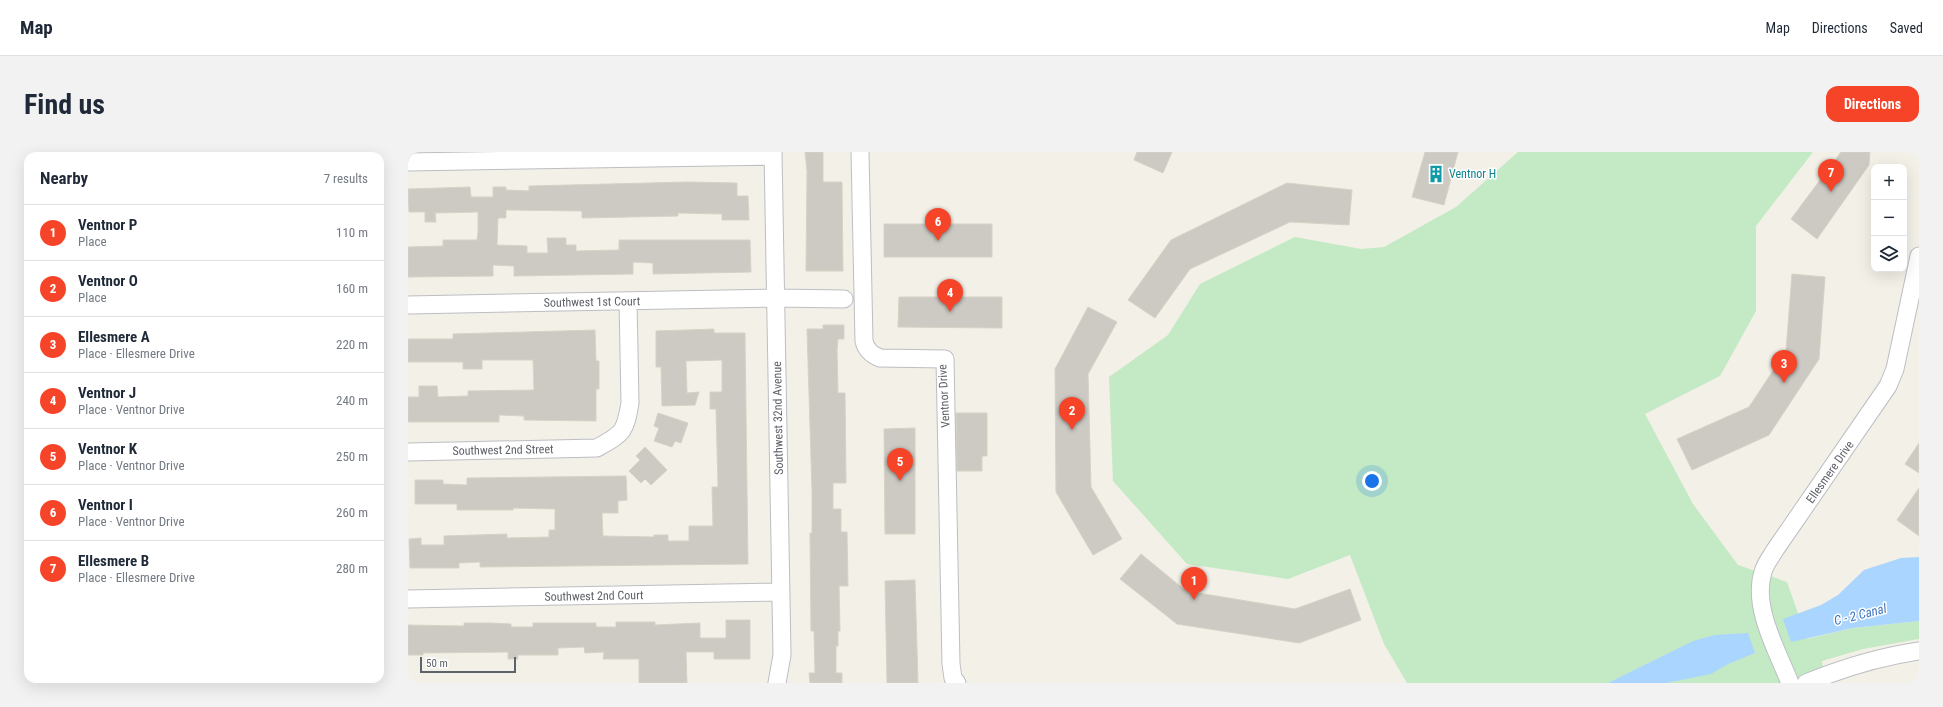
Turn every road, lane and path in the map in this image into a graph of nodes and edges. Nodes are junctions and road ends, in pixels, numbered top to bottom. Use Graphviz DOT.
graph roads {
  1 [pos="860,152"];
  2 [pos="774,154"];
  3 [pos="408,162"];
  4 [pos="1919,256"];
  5 [pos="776,298"];
  6 [pos="844,299"];
  7 [pos="628,301"];
  8 [pos="408,305"];
  9 [pos="408,452"];
  10 [pos="780,592"];
  11 [pos="408,599"];
  12 [pos="1919,651"];
  13 [pos="777,683"];
  14 [pos="957,683"];
  15 [pos="1790,683"];
  16 [pos="1806,683"];
  1 -- 14 [label="street, Ventnor Drive"];
  2 -- 3 [label="street"];
  2 -- 5 [label="street, Southwest 32nd Avenue"];
  4 -- 15 [label="street, Ellesmere Drive"];
  5 -- 6 [label="street, Southwest 1st Court"];
  5 -- 7 [label="street, Southwest 1st Court"];
  5 -- 10 [label="street, Southwest 32nd Avenue"];
  7 -- 8 [label="street, Southwest 1st Court"];
  7 -- 9 [label="street, Southwest 2nd Street"];
  10 -- 11 [label="street, Southwest 2nd Court"];
  10 -- 13 [label="street, Southwest 32nd Avenue"];
  12 -- 16 [label="street"];
}
